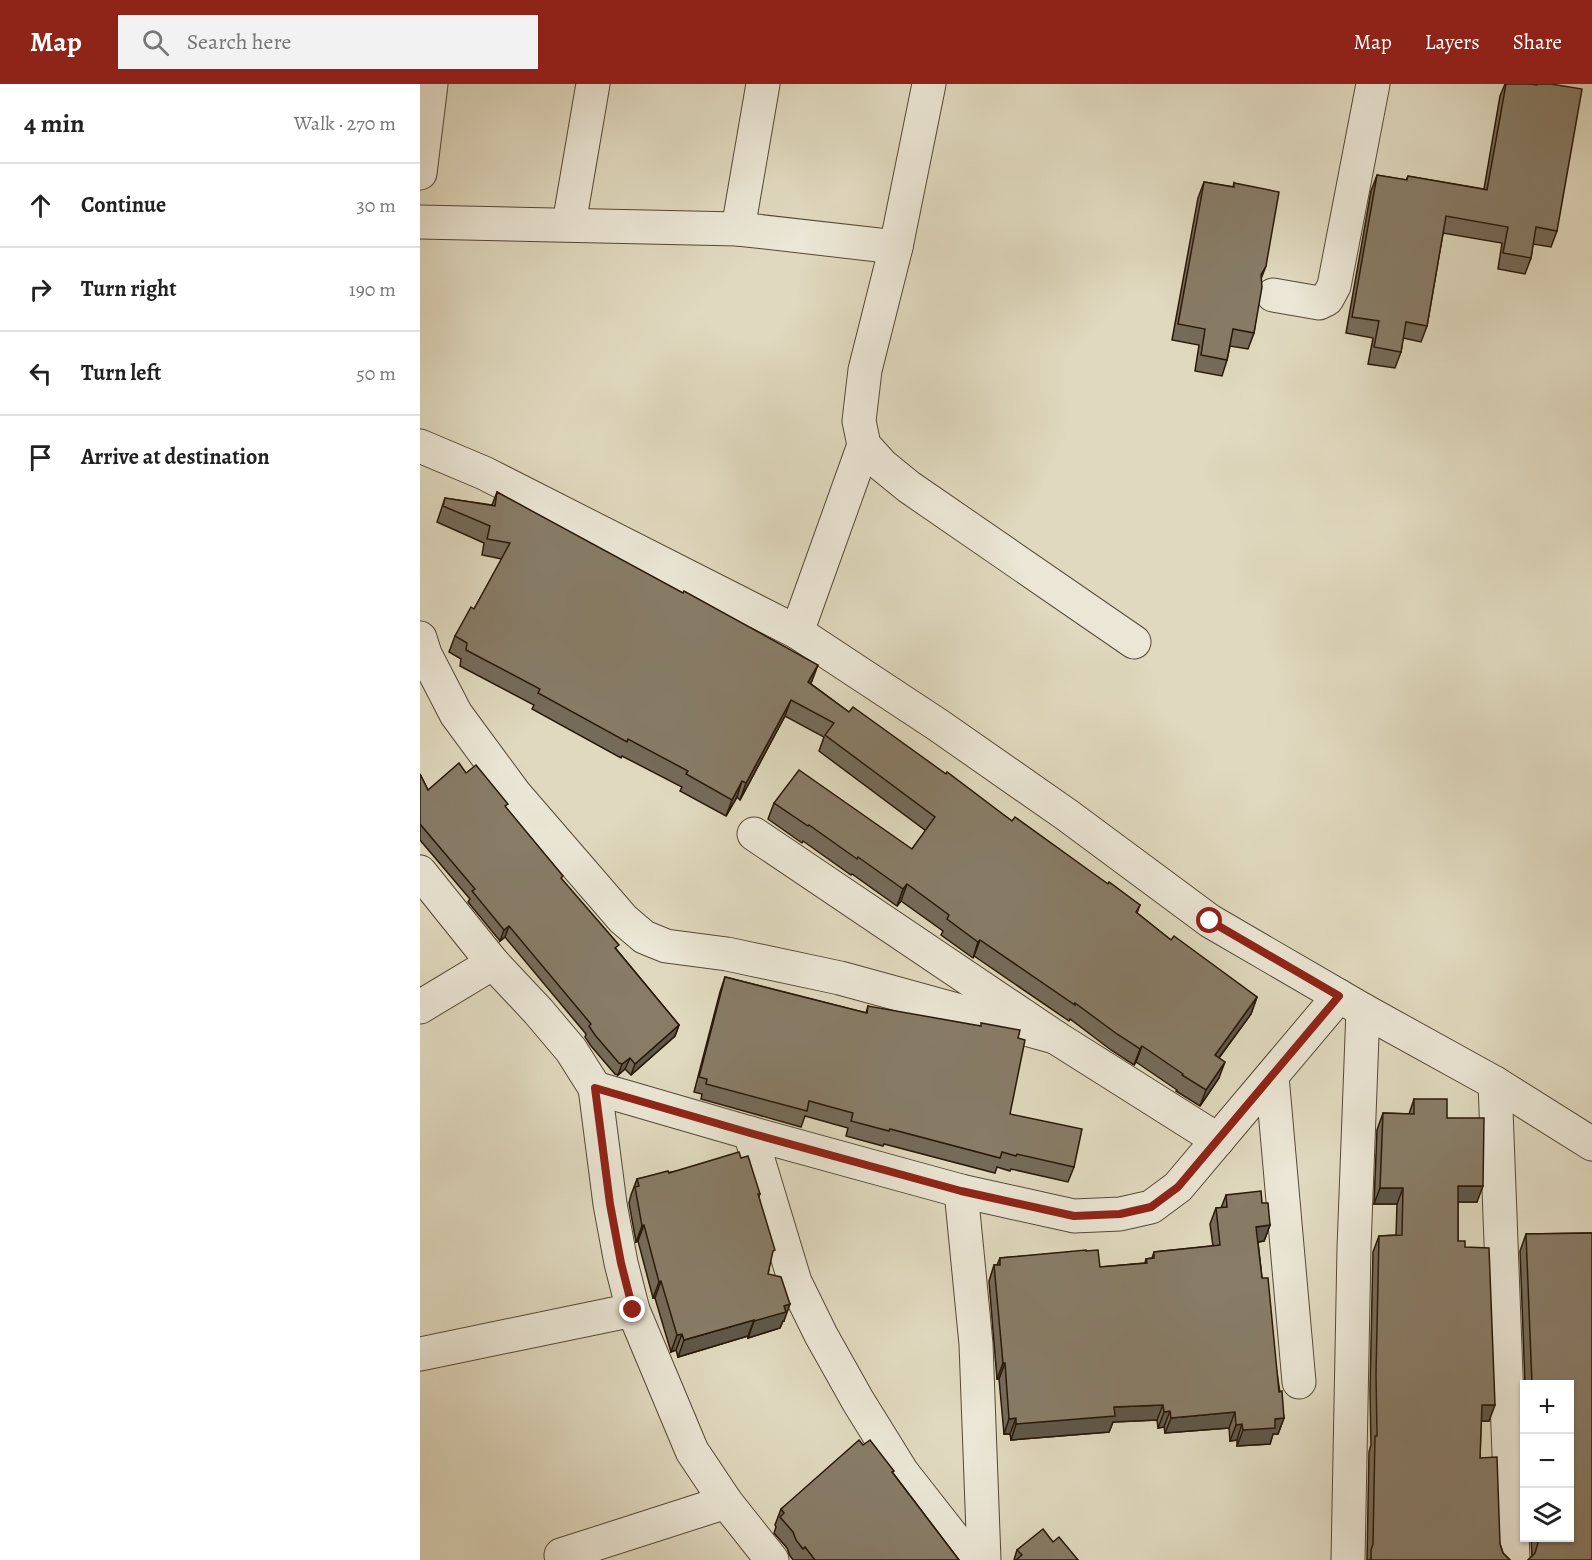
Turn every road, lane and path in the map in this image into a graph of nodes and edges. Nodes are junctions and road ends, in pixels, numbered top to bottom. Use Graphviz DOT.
graph roads {
  1 [pos="431,84"];
  2 [pos="593,84"];
  3 [pos="763,84"];
  4 [pos="928,84"];
  5 [pos="1373,84"];
  6 [pos="420,173"];
  7 [pos="420,222"];
  8 [pos="569,224"];
  9 [pos="738,229"];
  10 [pos="896,247"];
  11 [pos="1273,295"];
  12 [pos="864,445"];
  13 [pos="420,446"];
  14 [pos="797,632"];
  15 [pos="420,638"];
  16 [pos="1134,642"];
  17 [pos="754,834"];
  18 [pos="420,873"];
  19 [pos="493,963"];
  20 [pos="1351,1003"];
  21 [pos="420,1007"];
  22 [pos="1055,1037"];
  23 [pos="1272,1076"];
  24 [pos="1495,1083"];
  25 [pos="595,1088"];
  26 [pos="750,1133"];
  27 [pos="1218,1140"];
  28 [pos="1592,1144"];
  29 [pos="961,1191"];
  30 [pos="633,1310"];
  31 [pos="420,1354"];
  32 [pos="1299,1382"];
  33 [pos="726,1502"];
  34 [pos="561,1555"];
  35 [pos="772,1560"];
  36 [pos="971,1560"];
  37 [pos="984,1560"];
  38 [pos="1348,1560"];
  39 [pos="1513,1560"];
  1 -- 6 [label="street"];
  2 -- 8 [label="street"];
  3 -- 9 [label="street"];
  4 -- 10 [label="street"];
  5 -- 11 [label="street"];
  7 -- 8 [label="street"];
  8 -- 9 [label="street"];
  9 -- 10 [label="street"];
  10 -- 12 [label="street"];
  12 -- 14 [label="street"];
  12 -- 16 [label="street"];
  13 -- 14 [label="street"];
  14 -- 20 [label="street"];
  15 -- 22 [label="street"];
  17 -- 22 [label="street"];
  18 -- 19 [label="street"];
  19 -- 21 [label="street"];
  19 -- 25 [label="street"];
  20 -- 23 [label="street"];
  20 -- 24 [label="street"];
  20 -- 38 [label="street"];
  22 -- 27 [label="street"];
  23 -- 27 [label="street"];
  23 -- 32 [label="street"];
  24 -- 28 [label="street"];
  24 -- 39 [label="street"];
  25 -- 26 [label="street"];
  25 -- 30 [label="street"];
  26 -- 29 [label="street"];
  26 -- 36 [label="street"];
  27 -- 29 [label="street"];
  29 -- 37 [label="street"];
  30 -- 31 [label="street"];
  30 -- 33 [label="street"];
  33 -- 34 [label="street"];
  33 -- 35 [label="street"];
}
